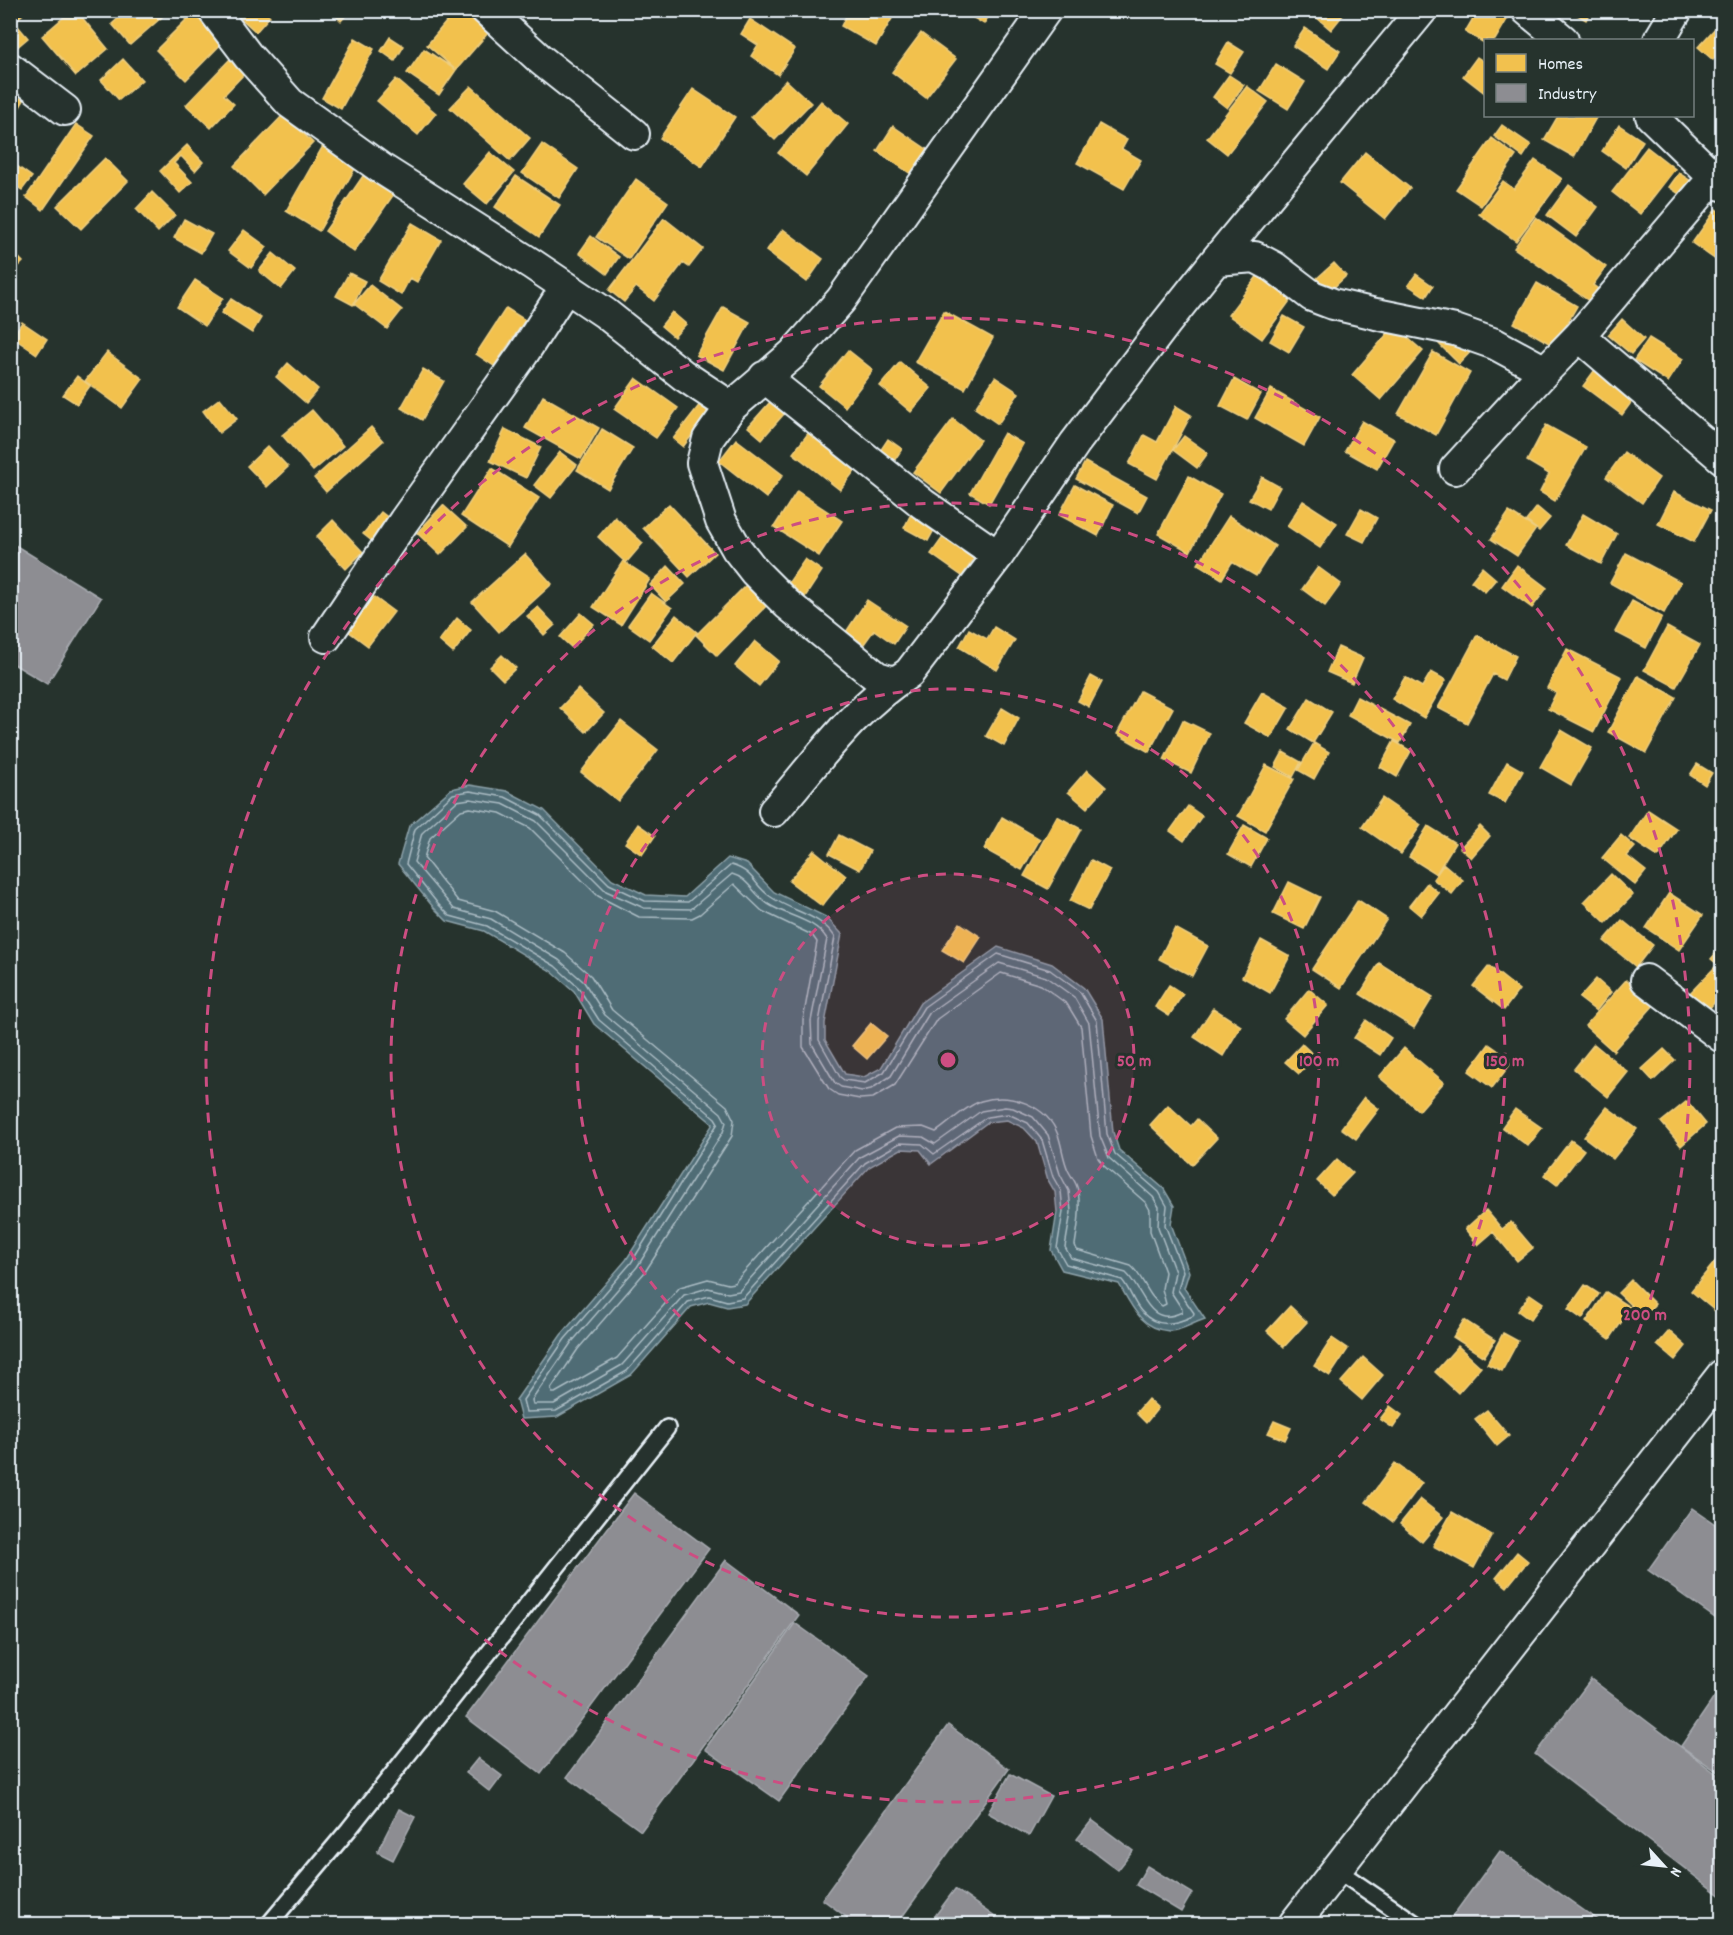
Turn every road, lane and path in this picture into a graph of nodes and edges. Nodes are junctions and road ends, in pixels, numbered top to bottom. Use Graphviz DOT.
graph roads {
  1 [pos="213,10"];
  2 [pos="486,10"];
  3 [pos="1046,10"];
  4 [pos="1422,10"];
  5 [pos="1527,10"];
  6 [pos="1677,10"];
  7 [pos="1562,39"];
  8 [pos="1660,39"];
  9 [pos="10,68"];
  10 [pos="65,110"];
  11 [pos="1652,117"];
  12 [pos="634,134"];
  13 [pos="1720,176"];
  14 [pos="1216,260"];
  15 [pos="566,287"];
  16 [pos="1579,336"];
  17 [pos="1545,371"];
  18 [pos="764,377"];
  19 [pos="731,406"];
  20 [pos="1722,458"];
  21 [pos="1455,469"];
  22 [pos="998,556"];
  23 [pos="326,637"];
  24 [pos="894,682"];
  25 [pos="774,811"];
  26 [pos="1646,980"];
  27 [pos="1722,1036"];
  28 [pos="1722,1375"];
  29 [pos="667,1428"];
  30 [pos="1337,1870"];
  31 [pos="269,1924"];
  32 [pos="1294,1924"];
  33 [pos="1416,1924"];
  1 -- 15 [label="street"];
  2 -- 12 [label="street"];
  3 -- 18 [label="street"];
  4 -- 14 [label="street"];
  5 -- 7 [label="street"];
  6 -- 8 [label="street"];
  9 -- 10 [label="street"];
  11 -- 13 [label="street"];
  13 -- 16 [label="street"];
  14 -- 17 [label="street"];
  14 -- 22 [label="street"];
  15 -- 19 [label="street"];
  15 -- 23 [label="street"];
  16 -- 17 [label="street"];
  16 -- 20 [label="street"];
  17 -- 21 [label="street"];
  18 -- 19 [label="street"];
  18 -- 22 [label="street"];
  19 -- 24 [label="street"];
  22 -- 24 [label="street"];
  24 -- 25 [label="street"];
  26 -- 27 [label="street"];
  28 -- 30 [label="street"];
  29 -- 31 [label="lane"];
  30 -- 32 [label="street"];
  30 -- 33 [label="lane"];
}
